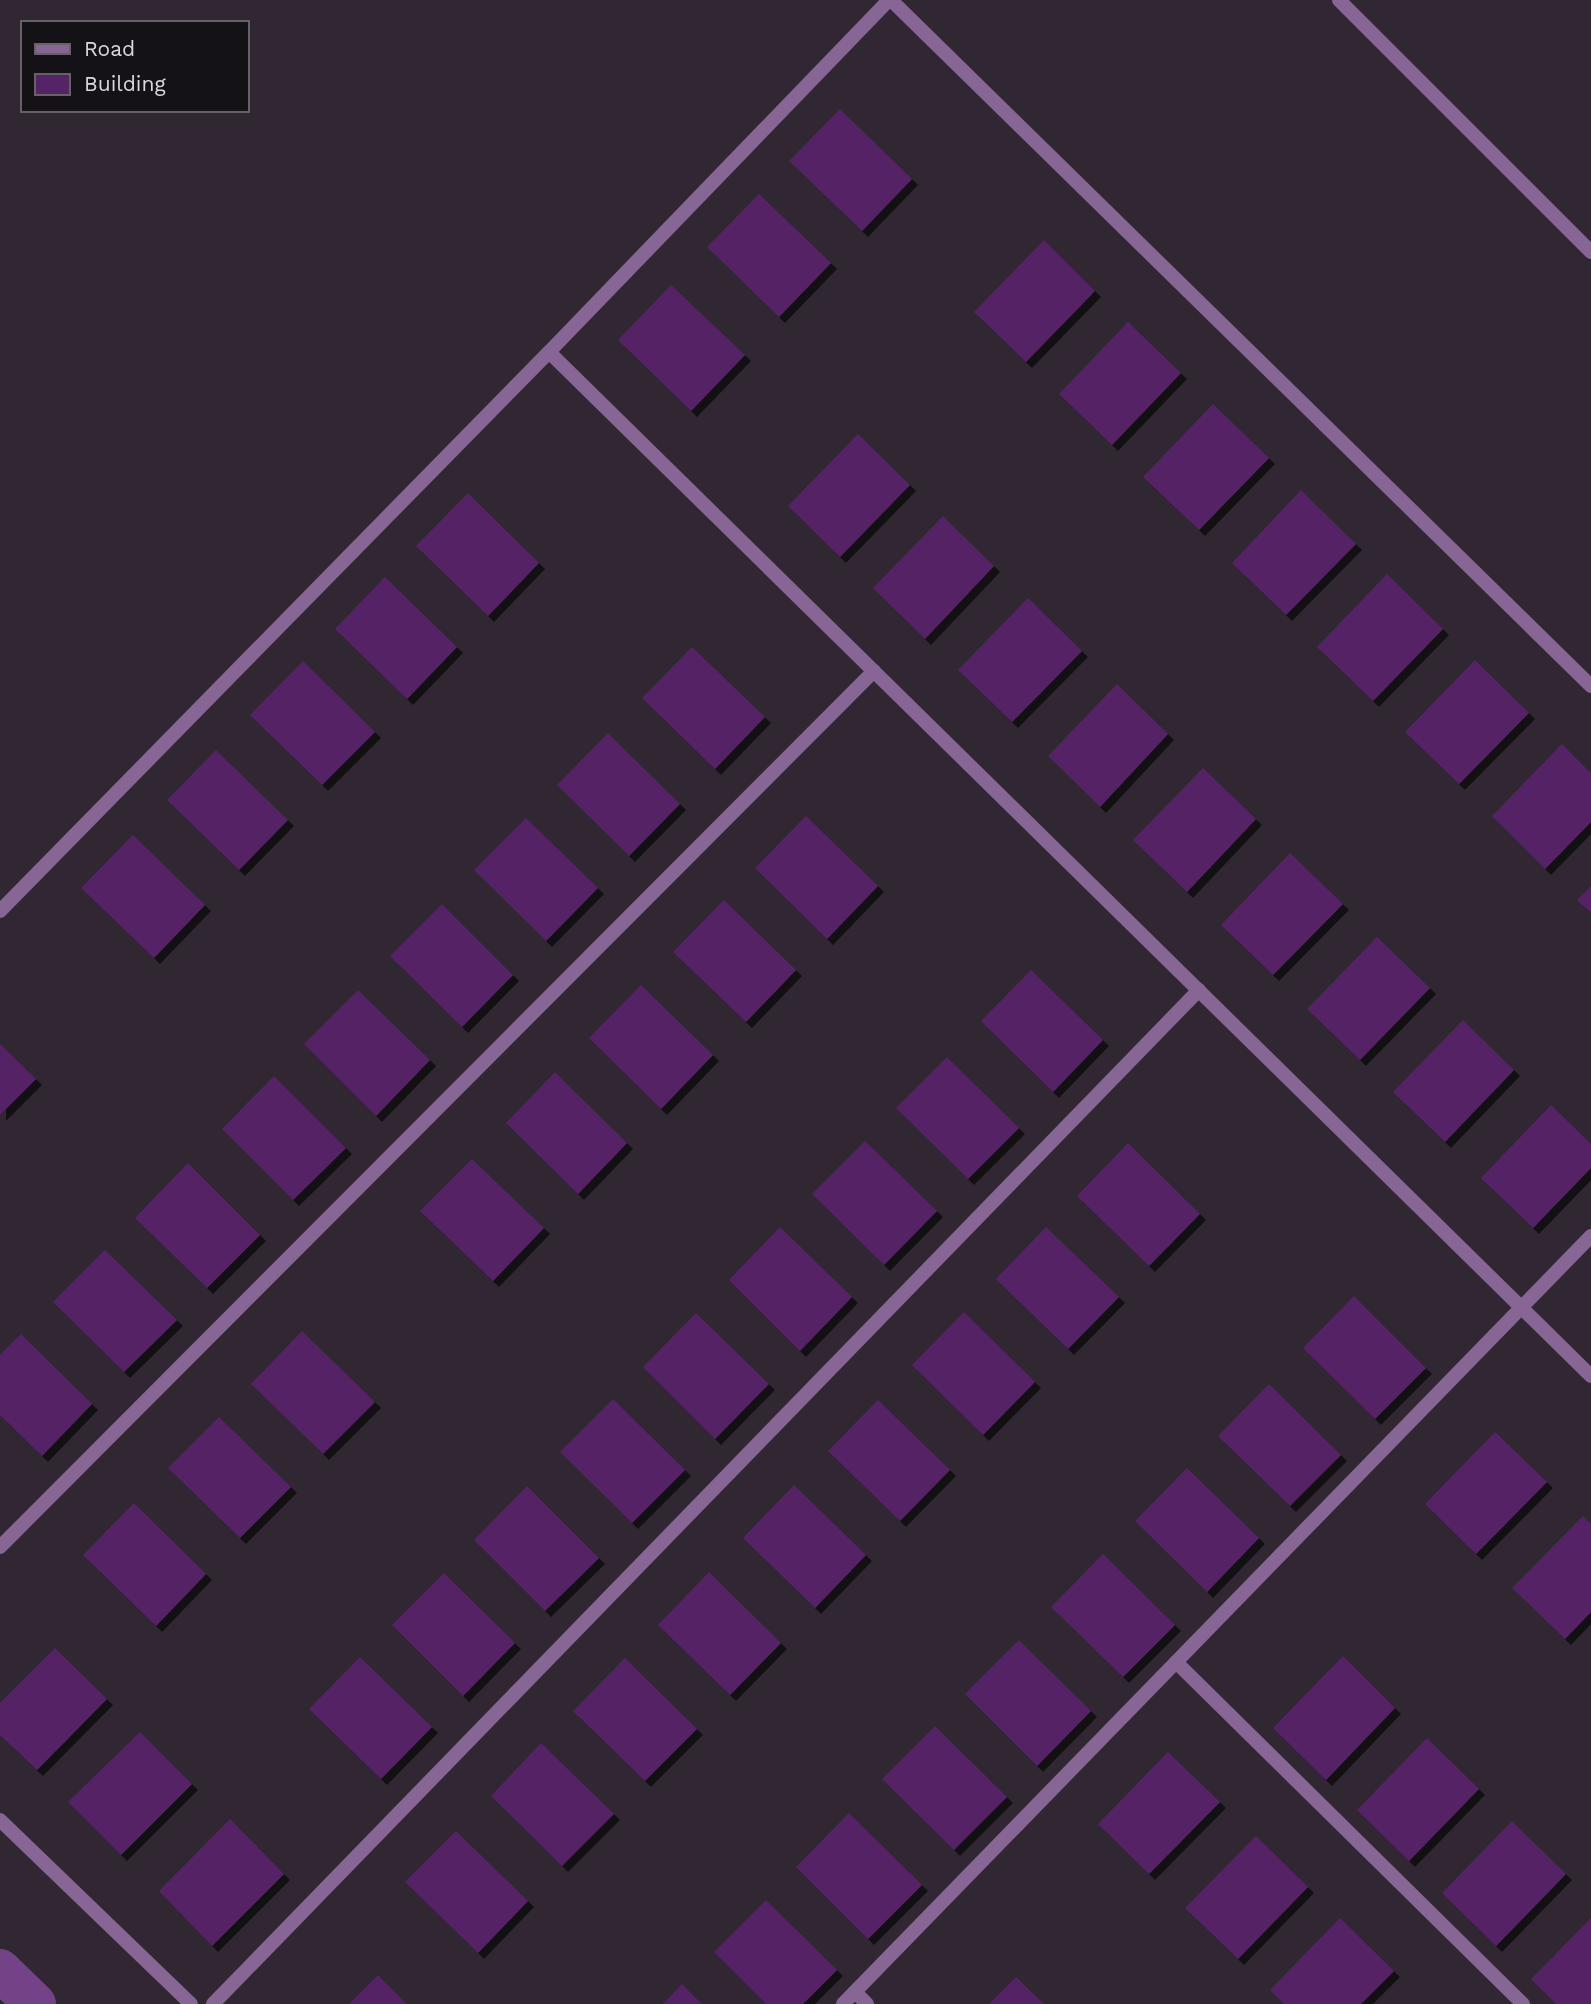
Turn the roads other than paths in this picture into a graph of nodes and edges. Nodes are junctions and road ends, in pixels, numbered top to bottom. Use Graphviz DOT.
graph roads {
  1 [pos="890,0"];
  2 [pos="1339,0"];
  3 [pos="1591,252"];
  4 [pos="549,352"];
  5 [pos="874,671"];
  6 [pos="1591,686"];
  7 [pos="0,911"];
  8 [pos="1199,990"];
  9 [pos="1591,1236"];
  10 [pos="1521,1309"];
  11 [pos="1591,1376"];
  12 [pos="0,1547"];
  13 [pos="1176,1662"];
  14 [pos="0,1820"];
  15 [pos="855,1992"];
  16 [pos="191,2004"];
  17 [pos="213,2004"];
  18 [pos="843,2004"];
  19 [pos="867,2004"];
  20 [pos="1523,2004"];
  1 -- 4 [label="street"];
  1 -- 6 [label="street"];
  2 -- 3 [label="street"];
  4 -- 5 [label="street"];
  4 -- 7 [label="street"];
  5 -- 8 [label="street"];
  5 -- 12 [label="street"];
  8 -- 10 [label="street"];
  8 -- 17 [label="street"];
  9 -- 10 [label="street"];
  10 -- 11 [label="street"];
  10 -- 13 [label="street"];
  13 -- 15 [label="street"];
  13 -- 20 [label="street"];
  14 -- 16 [label="street"];
  15 -- 18 [label="street"];
  15 -- 19 [label="street"];
}
